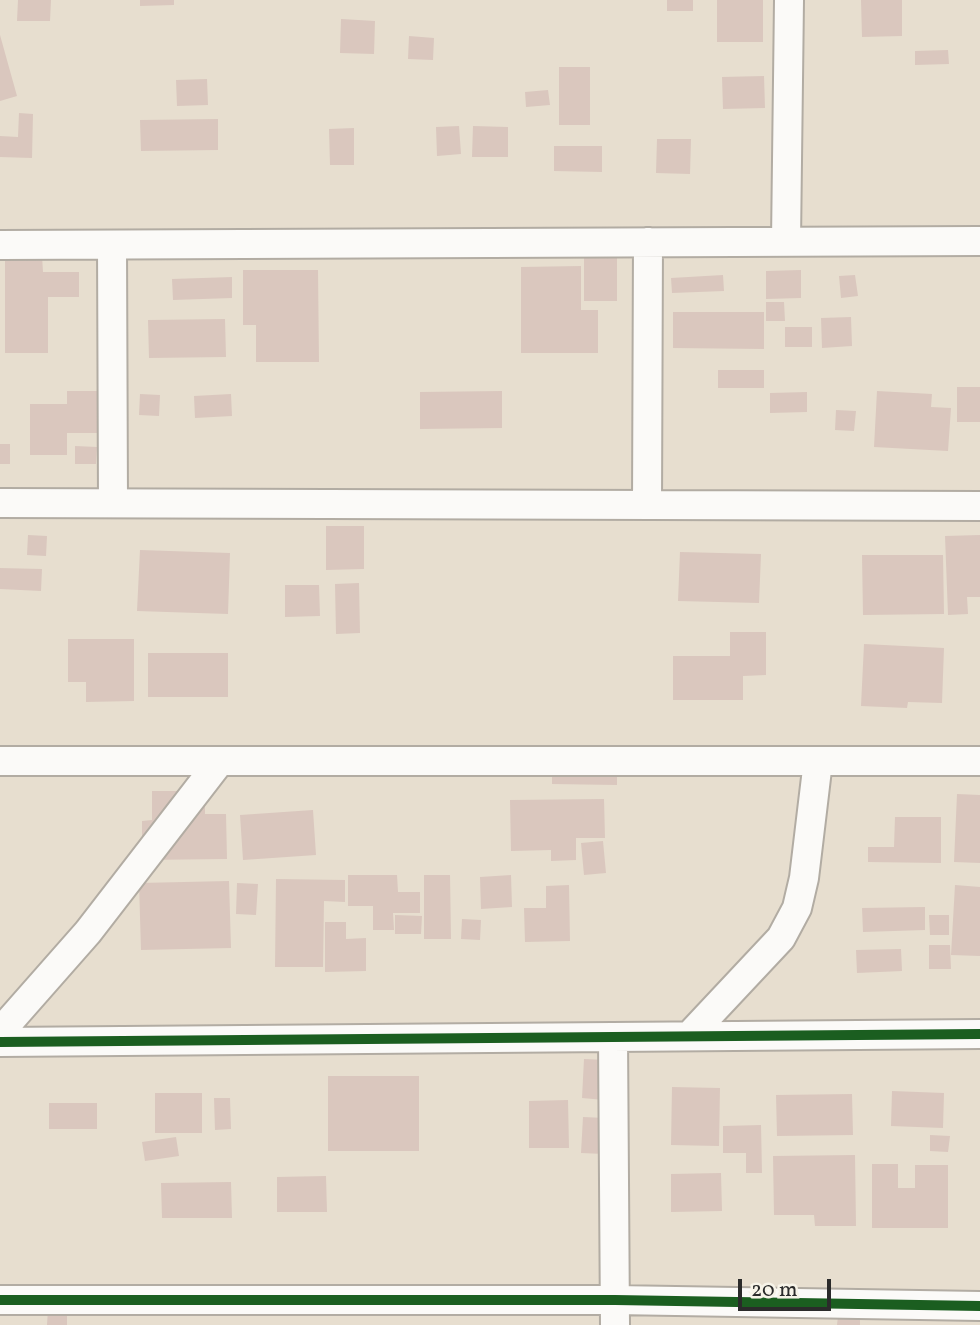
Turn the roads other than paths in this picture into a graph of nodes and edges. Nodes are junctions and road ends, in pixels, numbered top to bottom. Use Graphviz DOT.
graph roads {
  1 [pos="789,0"];
  2 [pos="786,241"];
  3 [pos="980,241"];
  4 [pos="648,242"];
  5 [pos="0,245"];
  6 [pos="112,245"];
  7 [pos="0,503"];
  8 [pos="113,503"];
  9 [pos="647,505"];
  10 [pos="980,506"];
  11 [pos="0,761"];
  12 [pos="220,761"];
  13 [pos="818,761"];
  14 [pos="980,761"];
  15 [pos="0,1032"];
  16 [pos="980,1034"];
  17 [pos="690,1035"];
  18 [pos="612,1037"];
  19 [pos="0,1042"];
  20 [pos="0,1300"];
  21 [pos="980,1306"];
  22 [pos="615,1312"];
  1 -- 2 [label="street"];
  2 -- 3 [label="street"];
  2 -- 4 [label="street"];
  4 -- 6 [label="street"];
  4 -- 9 [label="street"];
  5 -- 6 [label="street"];
  6 -- 8 [label="street"];
  7 -- 8 [label="street"];
  8 -- 9 [label="street"];
  9 -- 10 [label="street"];
  11 -- 12 [label="street"];
  12 -- 13 [label="street"];
  12 -- 15 [label="street"];
  13 -- 14 [label="street"];
  13 -- 17 [label="street"];
  16 -- 17 [label="street"];
  17 -- 18 [label="street"];
  18 -- 19 [label="street"];
  18 -- 22 [label="street"];
  20 -- 22 [label="street"];
  21 -- 22 [label="street"];
}
